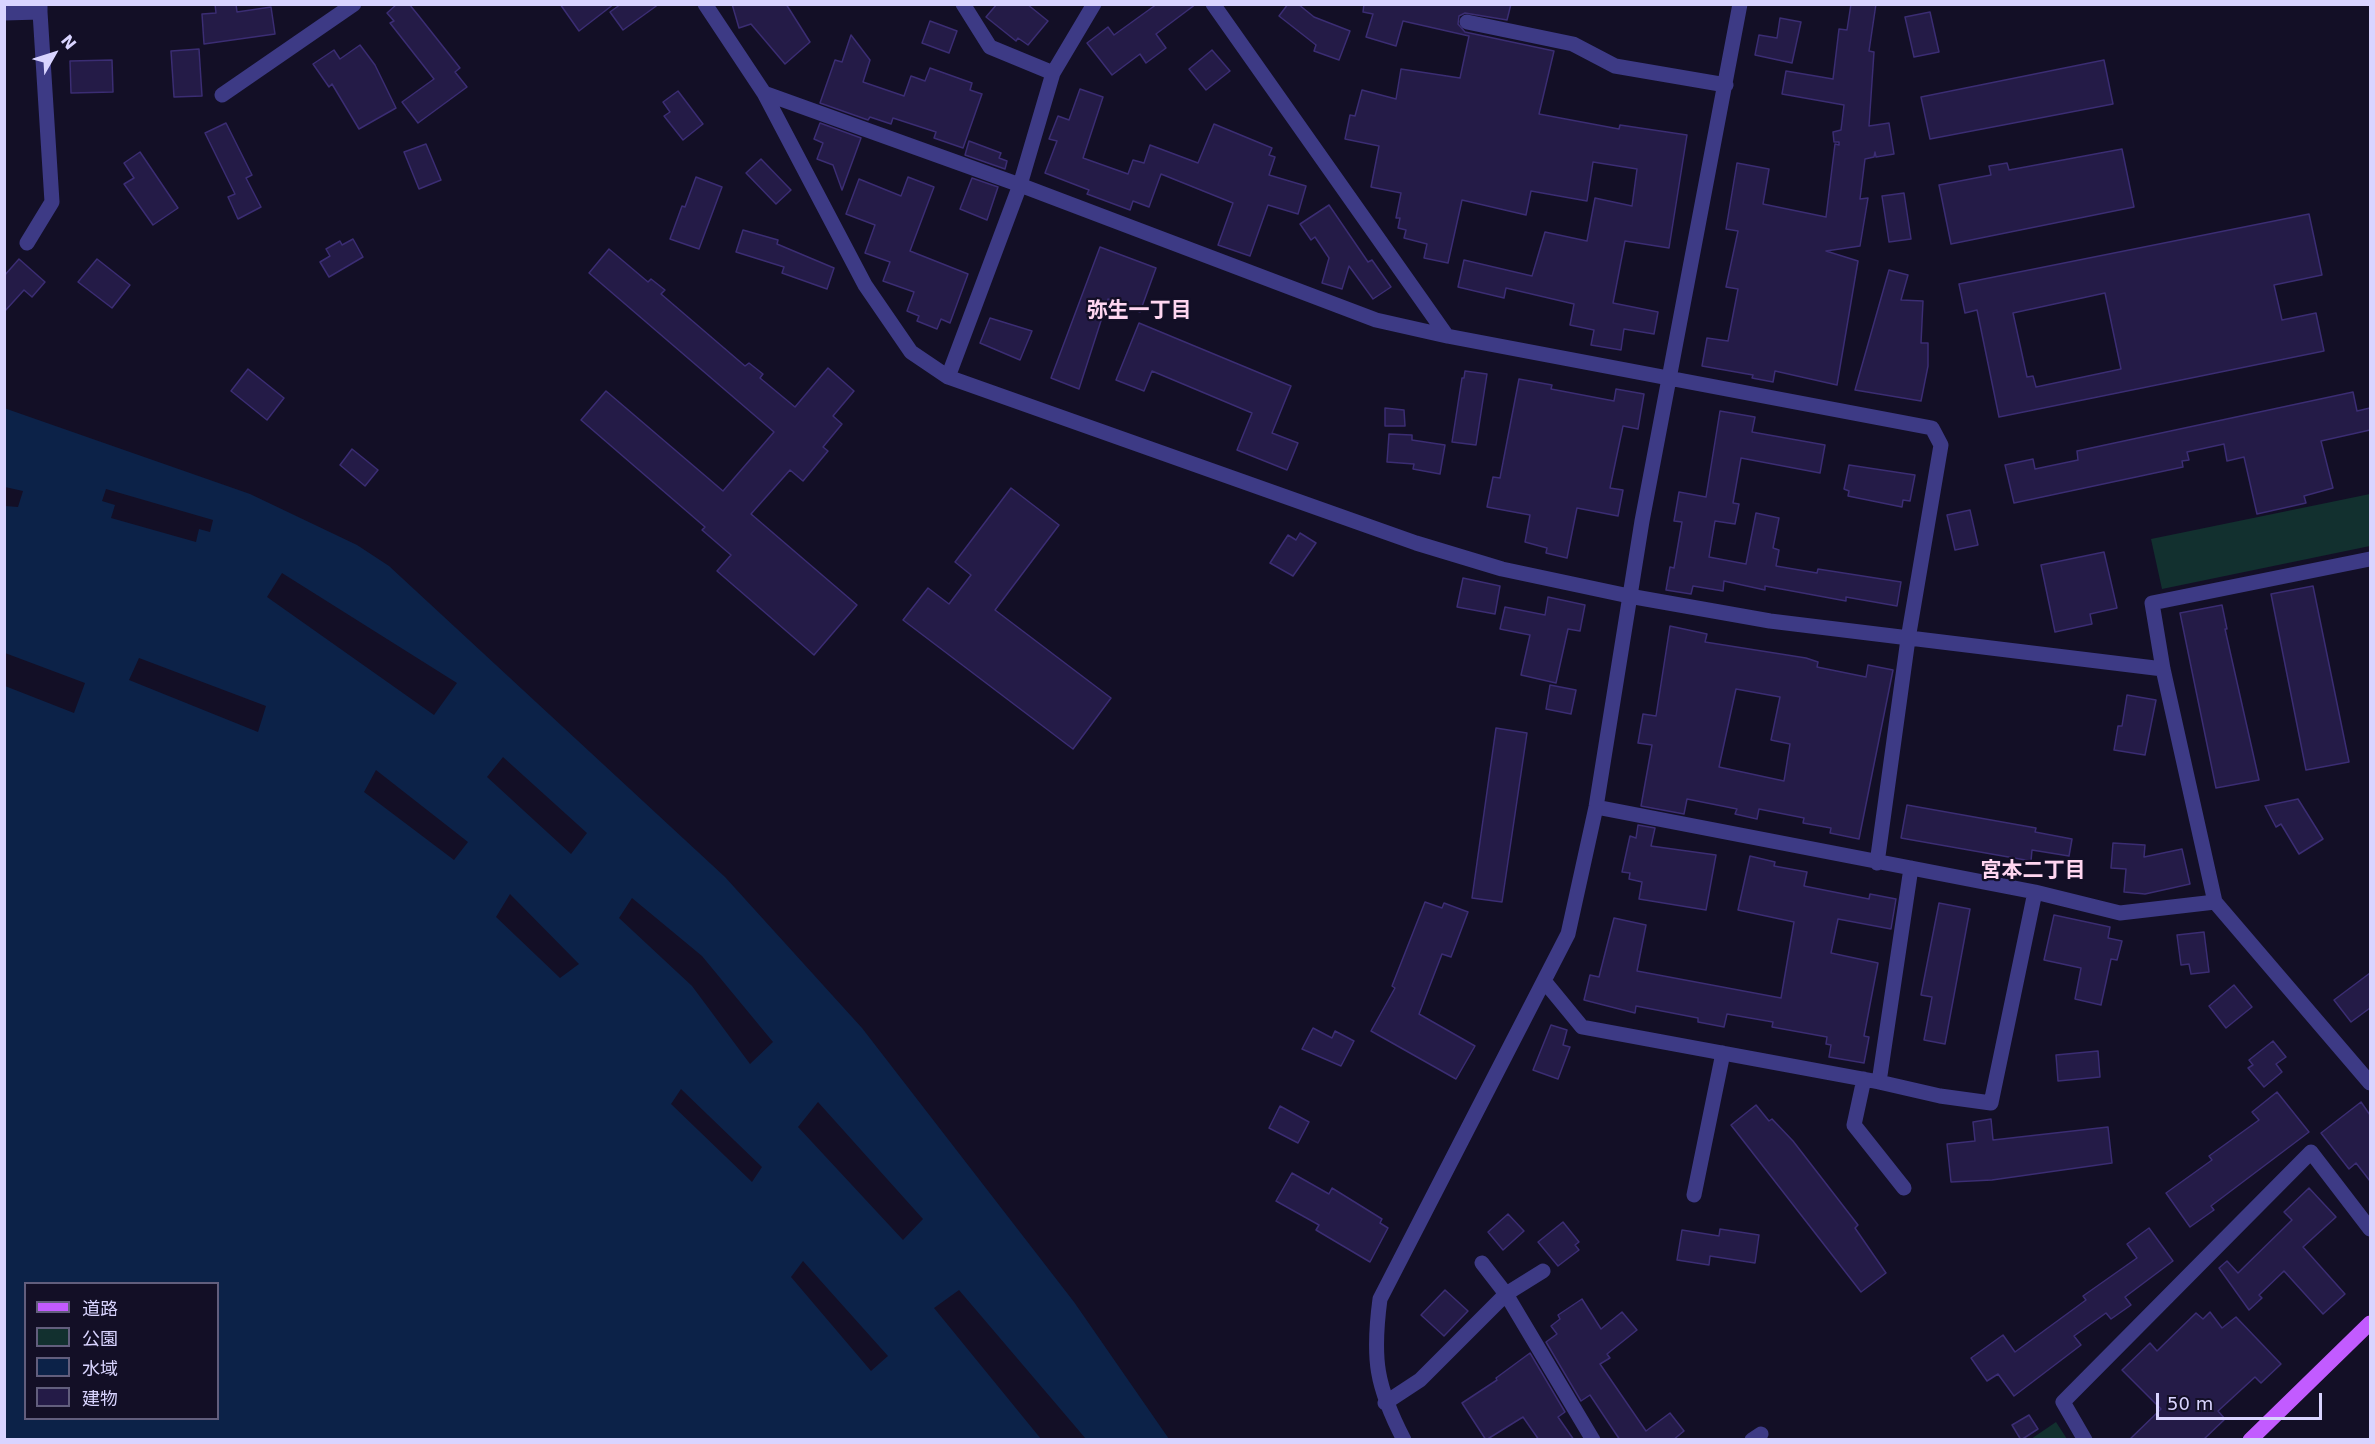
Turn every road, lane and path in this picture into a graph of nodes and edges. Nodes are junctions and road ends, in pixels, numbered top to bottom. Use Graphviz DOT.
graph roads {
  1 [pos="354,4"];
  2 [pos="705,4"];
  3 [pos="963,4"];
  4 [pos="1094,4"];
  5 [pos="1213,4"];
  6 [pos="1740,4"];
  7 [pos="40,8"];
  8 [pos="4,13"];
  9 [pos="1467,22"];
  10 [pos="1053,72"];
  11 [pos="1726,85"];
  12 [pos="764,93"];
  13 [pos="222,95"];
  14 [pos="1020,185"];
  15 [pos="27,243"];
  16 [pos="1447,336"];
  17 [pos="948,377"];
  18 [pos="1670,377"];
  19 [pos="2370,558"];
  20 [pos="1629,596"];
  21 [pos="1908,639"];
  22 [pos="2163,669"];
  23 [pos="1596,807"];
  24 [pos="1877,863"];
  25 [pos="1911,868"];
  26 [pos="2035,892"];
  27 [pos="2215,902"];
  28 [pos="1545,982"];
  29 [pos="1723,1053"];
  30 [pos="1871,1081"];
  31 [pos="2370,1083"];
  32 [pos="1904,1188"];
  33 [pos="1694,1195"];
  34 [pos="2370,1229"];
  35 [pos="1482,1263"];
  36 [pos="1544,1271"];
  37 [pos="1506,1294"];
  38 [pos="2370,1323"];
  39 [pos="1385,1403"];
  40 [pos="1404,1440"];
  41 [pos="1593,1440"];
  42 [pos="2085,1440"];
  43 [pos="2250,1440"];
  1 -- 13 [label="street"];
  2 -- 12 [label="street"];
  3 -- 10 [label="street"];
  4 -- 10 [label="street"];
  5 -- 16 [label="street"];
  6 -- 11 [label="street"];
  7 -- 8 [label="street"];
  7 -- 15 [label="street"];
  9 -- 11 [label="street"];
  10 -- 14 [label="street"];
  11 -- 18 [label="street"];
  12 -- 14 [label="street"];
  12 -- 17 [label="street"];
  14 -- 16 [label="street"];
  14 -- 17 [label="street"];
  16 -- 18 [label="street"];
  17 -- 20 [label="street"];
  18 -- 20 [label="street"];
  18 -- 21 [label="street"];
  19 -- 22 [label="street"];
  20 -- 21 [label="street"];
  20 -- 23 [label="street"];
  21 -- 22 [label="street"];
  21 -- 24 [label="street"];
  22 -- 27 [label="street"];
  23 -- 24 [label="street"];
  23 -- 28 [label="street"];
  24 -- 25 [label="street"];
  25 -- 26 [label="street"];
  25 -- 30 [label="street"];
  26 -- 27 [label="street"];
  26 -- 30 [label="street"];
  27 -- 31 [label="street"];
  28 -- 29 [label="street"];
  28 -- 39 [label="street"];
  29 -- 30 [label="street"];
  29 -- 33 [label="street"];
  30 -- 32 [label="street"];
  34 -- 42 [label="street"];
  35 -- 37 [label="street"];
  36 -- 37 [label="street"];
  37 -- 39 [label="street"];
  37 -- 41 [label="street"];
  38 -- 43 [label="main road"];
  39 -- 40 [label="street"];
}
